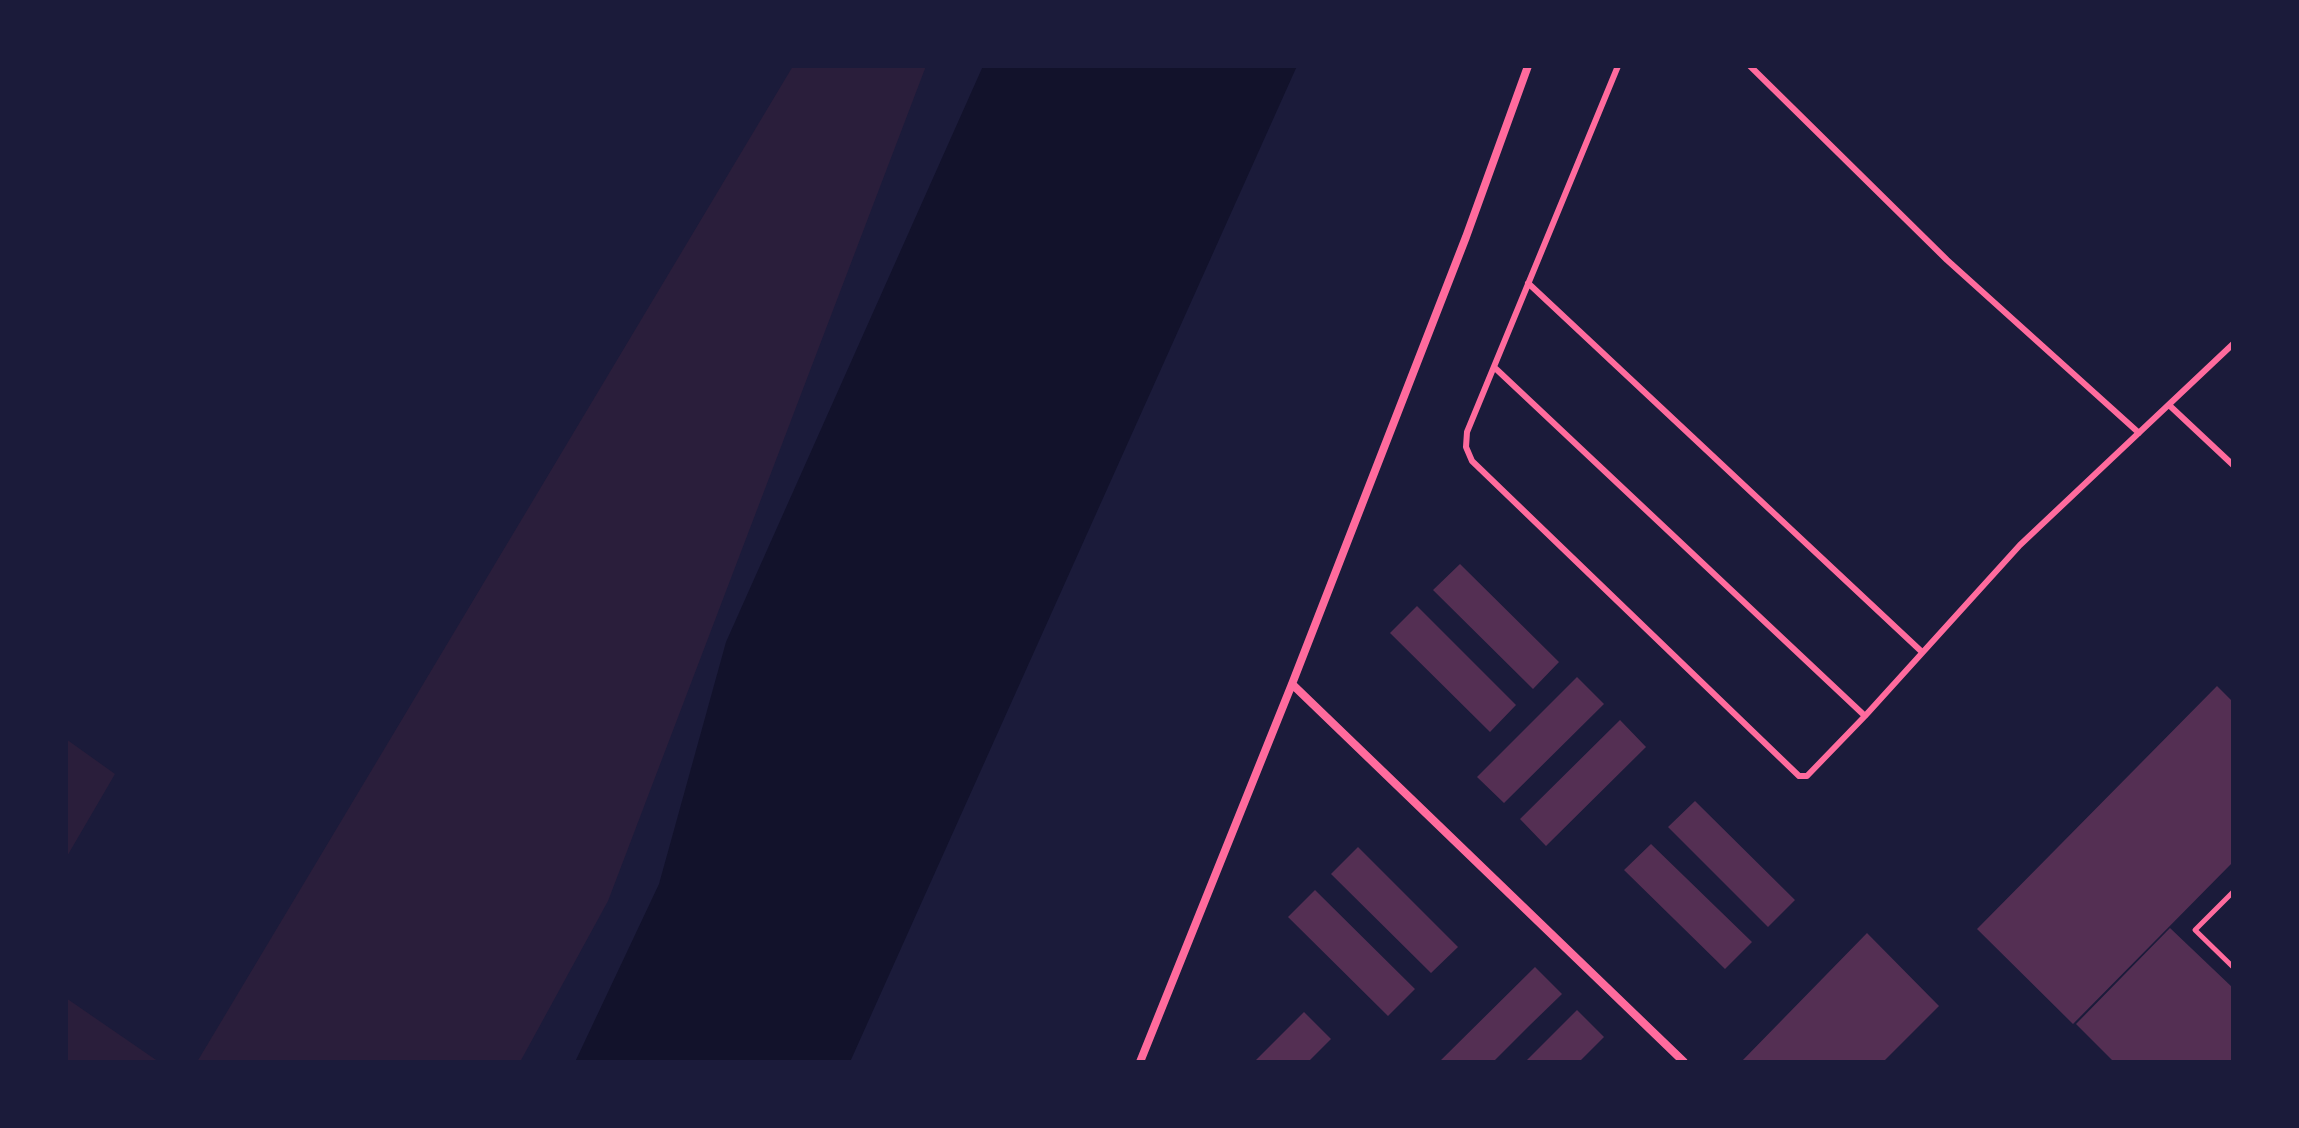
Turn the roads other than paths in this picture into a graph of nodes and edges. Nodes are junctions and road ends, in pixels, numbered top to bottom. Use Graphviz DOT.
graph roads {
  1 [pos="1528,66"];
  2 [pos="1618,66"];
  3 [pos="1750,66"];
  4 [pos="1528,283"];
  5 [pos="2233,344"];
  6 [pos="1494,367"];
  7 [pos="2169,405"];
  8 [pos="2139,433"];
  9 [pos="2233,465"];
  10 [pos="1922,652"];
  11 [pos="1292,684"];
  12 [pos="1865,716"];
  13 [pos="1679,1060"];
  14 [pos="1140,1062"];
  1 -- 11 [label="street"];
  2 -- 4 [label="lane"];
  3 -- 8 [label="lane"];
  4 -- 6 [label="lane"];
  4 -- 10 [label="lane"];
  5 -- 7 [label="lane"];
  6 -- 12 [label="lane"];
  6 -- 12 [label="lane"];
  7 -- 8 [label="lane"];
  7 -- 9 [label="lane"];
  8 -- 10 [label="lane"];
  10 -- 12 [label="lane"];
  11 -- 13 [label="street"];
  11 -- 14 [label="street"];
}
